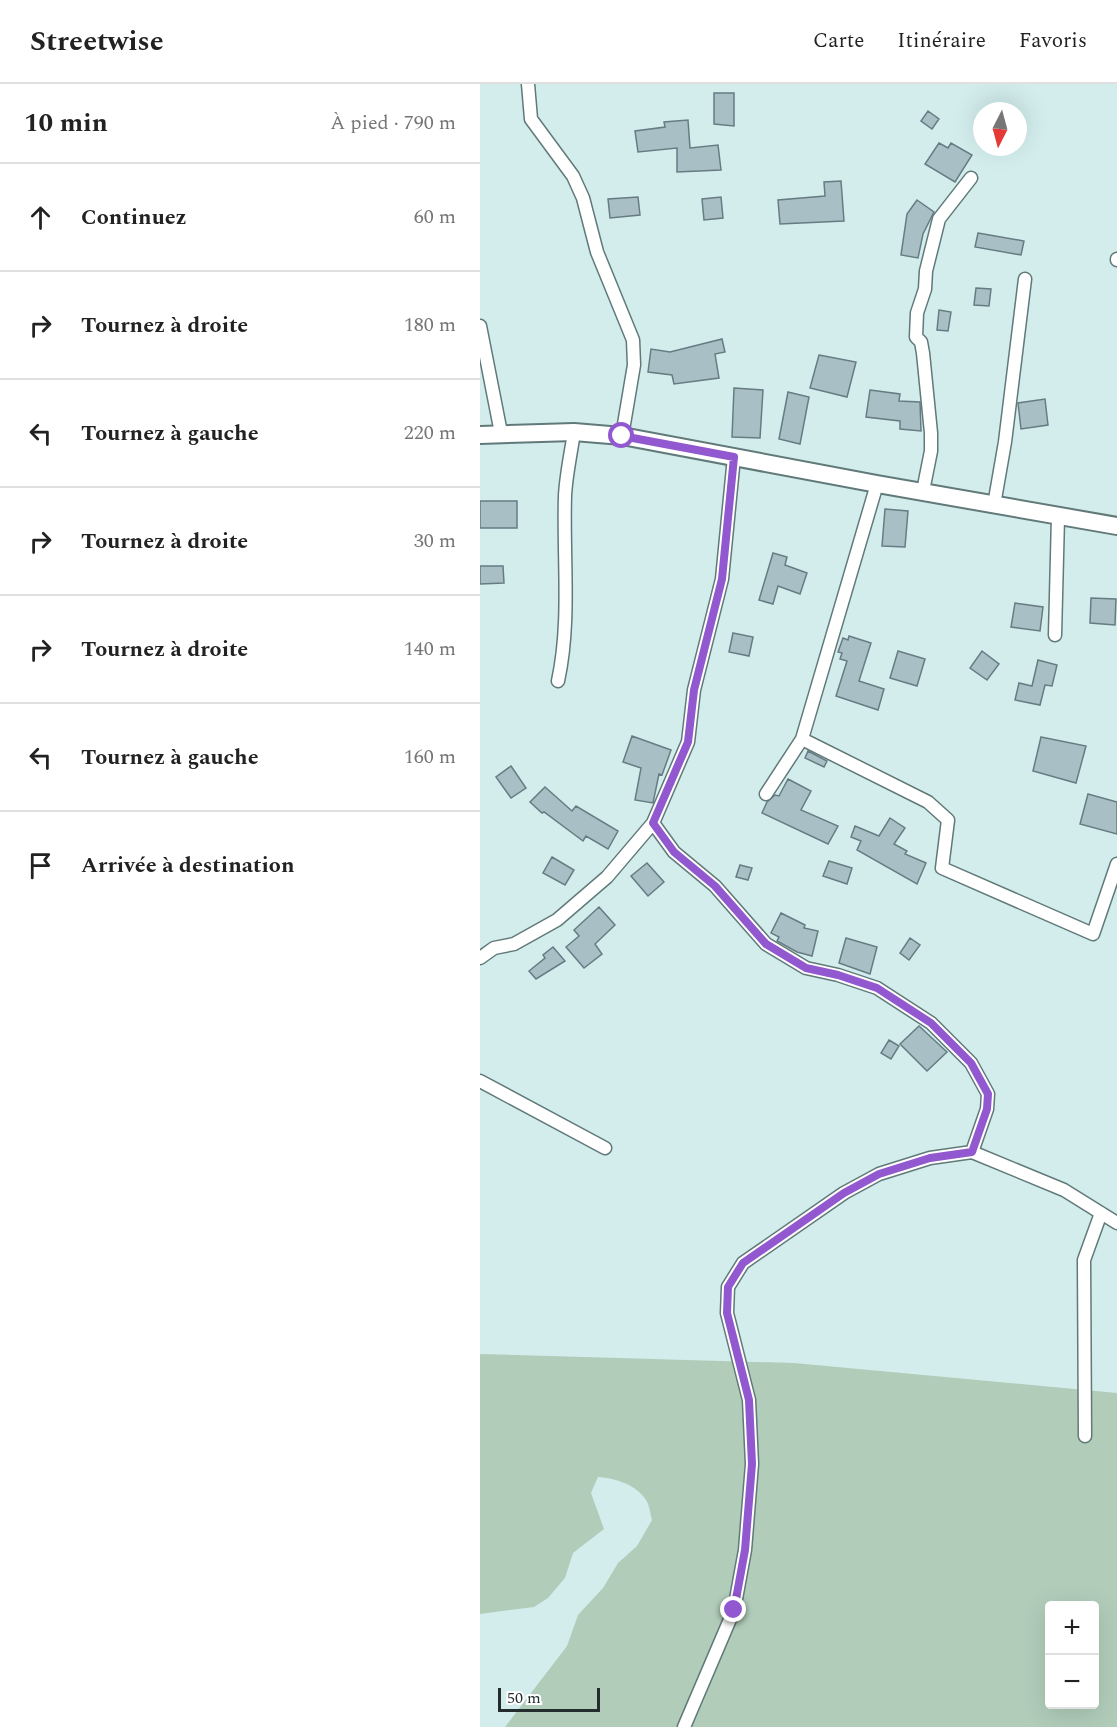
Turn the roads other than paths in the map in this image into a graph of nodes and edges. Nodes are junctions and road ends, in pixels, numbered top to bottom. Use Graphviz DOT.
graph roads {
  1 [pos="528,84"];
  2 [pos="971,178"];
  3 [pos="1025,279"];
  4 [pos="480,326"];
  5 [pos="574,432"];
  6 [pos="501,433"];
  7 [pos="480,435"];
  8 [pos="622,436"];
  9 [pos="734,457"];
  10 [pos="877,484"];
  11 [pos="923,491"];
  12 [pos="994,505"];
  13 [pos="1058,517"];
  14 [pos="1117,525"];
  15 [pos="1055,635"];
  16 [pos="558,681"];
  17 [pos="802,739"];
  18 [pos="766,794"];
  19 [pos="653,823"];
  20 [pos="1117,864"];
  21 [pos="480,958"];
  22 [pos="480,1081"];
  23 [pos="605,1148"];
  24 [pos="972,1152"];
  25 [pos="1101,1213"];
  26 [pos="1117,1223"];
  27 [pos="1085,1436"];
  28 [pos="684,1727"];
  1 -- 8 [label="street"];
  2 -- 11 [label="street"];
  3 -- 12 [label="street"];
  4 -- 6 [label="street"];
  5 -- 6 [label="street"];
  5 -- 8 [label="street"];
  5 -- 16 [label="street"];
  6 -- 7 [label="street"];
  8 -- 9 [label="street"];
  9 -- 10 [label="street"];
  9 -- 19 [label="street"];
  10 -- 11 [label="street"];
  10 -- 17 [label="street"];
  11 -- 12 [label="street"];
  12 -- 13 [label="street"];
  13 -- 14 [label="street"];
  13 -- 15 [label="street"];
  17 -- 18 [label="street"];
  17 -- 20 [label="street"];
  19 -- 21 [label="street"];
  19 -- 24 [label="street"];
  22 -- 23 [label="street"];
  24 -- 25 [label="street"];
  24 -- 28 [label="street"];
  25 -- 26 [label="street"];
  25 -- 27 [label="street"];
}
